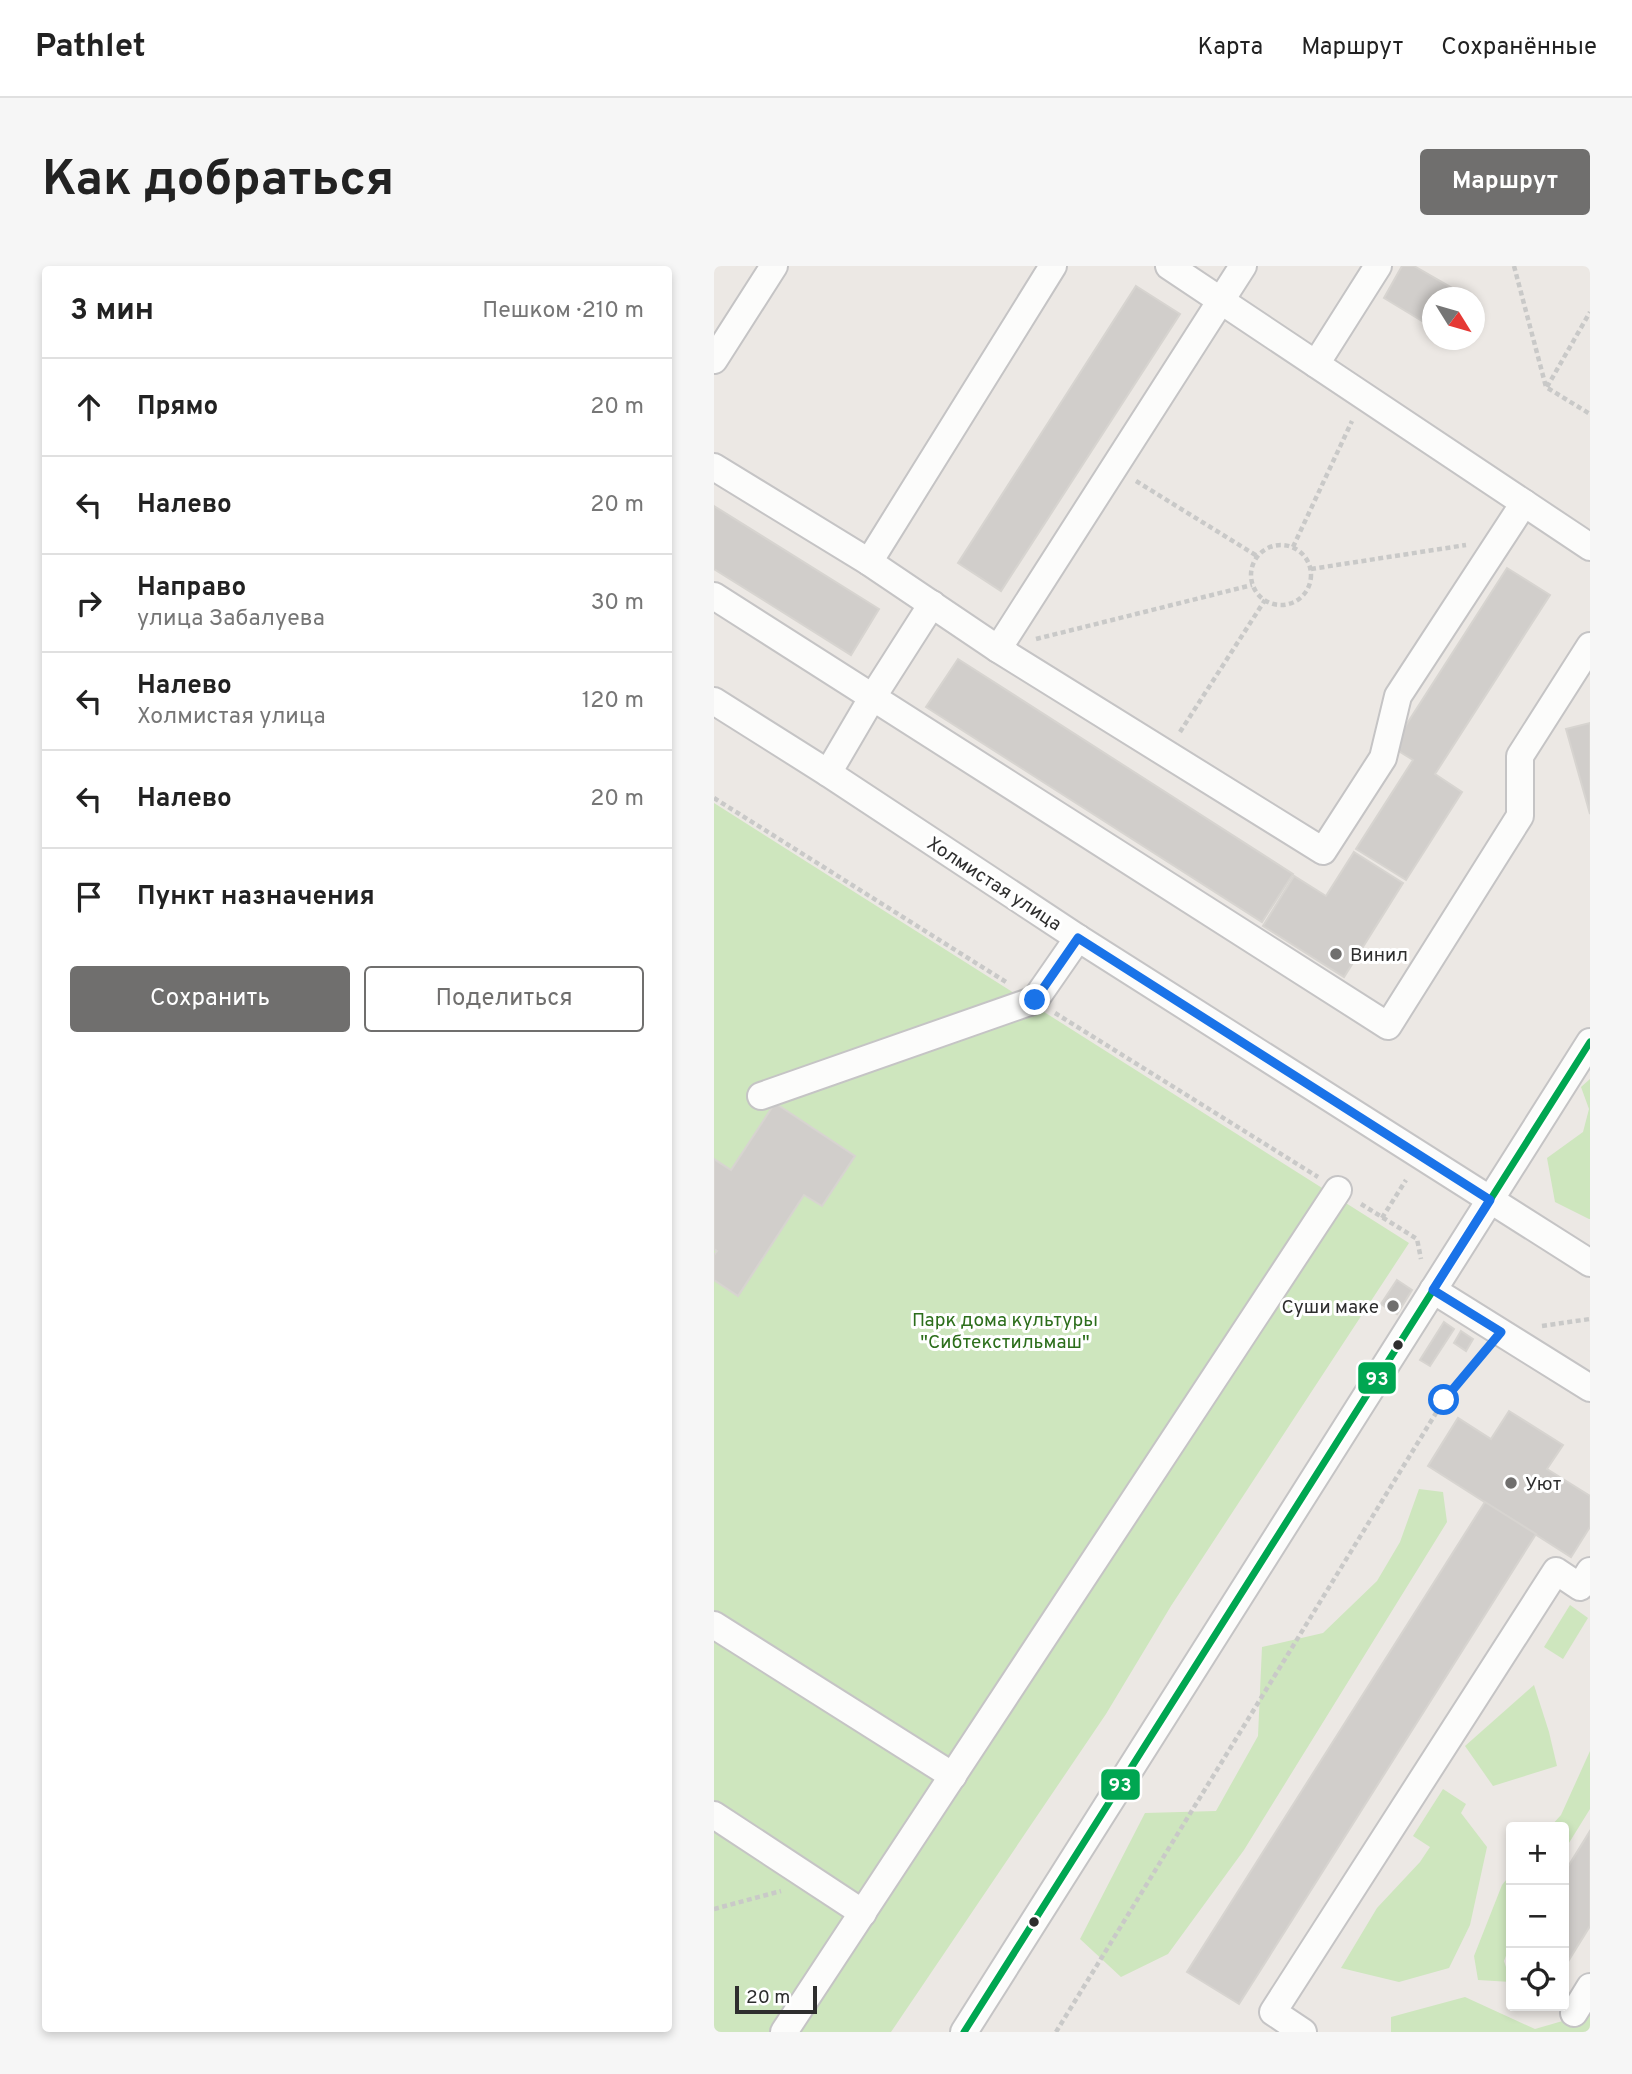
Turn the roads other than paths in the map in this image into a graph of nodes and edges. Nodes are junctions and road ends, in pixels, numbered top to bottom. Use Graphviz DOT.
graph roads {
  1 [pos="774,266"];
  2 [pos="1053,266"];
  3 [pos="1169,266"];
  4 [pos="1243,266"];
  5 [pos="1378,266"];
  6 [pos="1221,301"];
  7 [pos="714,360"];
  8 [pos="1316,364"];
  9 [pos="714,467"];
  10 [pos="1524,503"];
  11 [pos="1590,547"];
  12 [pos="869,562"];
  13 [pos="714,596"];
  14 [pos="932,604"];
  15 [pos="1590,646"];
  16 [pos="998,649"];
  17 [pos="872,698"];
  18 [pos="714,701"];
  19 [pos="828,773"];
  20 [pos="1078,938"];
  21 [pos="1590,1042"];
  22 [pos="761,1096"];
  23 [pos="1338,1190"];
  24 [pos="1490,1200"];
  25 [pos="1590,1263"];
  26 [pos="1433,1290"];
  27 [pos="1590,1388"];
  28 [pos="1587,1584"];
  29 [pos="714,1625"];
  30 [pos="953,1776"];
  31 [pos="714,1815"];
  32 [pos="863,1913"];
  33 [pos="1590,1987"];
  34 [pos="1574,2013"];
  35 [pos="784,2032"];
  36 [pos="964,2032"];
  37 [pos="1303,2032"];
  1 -- 7 [label="street"];
  2 -- 12 [label="street"];
  3 -- 6 [label="street"];
  4 -- 6 [label="street"];
  5 -- 8 [label="street"];
  6 -- 8 [label="street"];
  6 -- 16 [label="street"];
  8 -- 10 [label="street"];
  9 -- 12 [label="street"];
  10 -- 11 [label="street"];
  10 -- 16 [label="street"];
  12 -- 14 [label="street"];
  13 -- 17 [label="street"];
  14 -- 16 [label="street"];
  14 -- 17 [label="street"];
  15 -- 17 [label="street"];
  17 -- 19 [label="street"];
  18 -- 19 [label="street, Холмистая улица"];
  19 -- 20 [label="street, Холмистая улица"];
  20 -- 22 [label="street"];
  20 -- 24 [label="street, Холмистая улица"];
  21 -- 24 [label="street"];
  23 -- 30 [label="street"];
  24 -- 25 [label="street, Холмистая улица"];
  24 -- 26 [label="street"];
  26 -- 27 [label="street"];
  26 -- 36 [label="street"];
  28 -- 37 [label="street"];
  29 -- 30 [label="street"];
  30 -- 32 [label="street"];
  31 -- 32 [label="street"];
  32 -- 35 [label="street"];
  33 -- 34 [label="street"];
}
